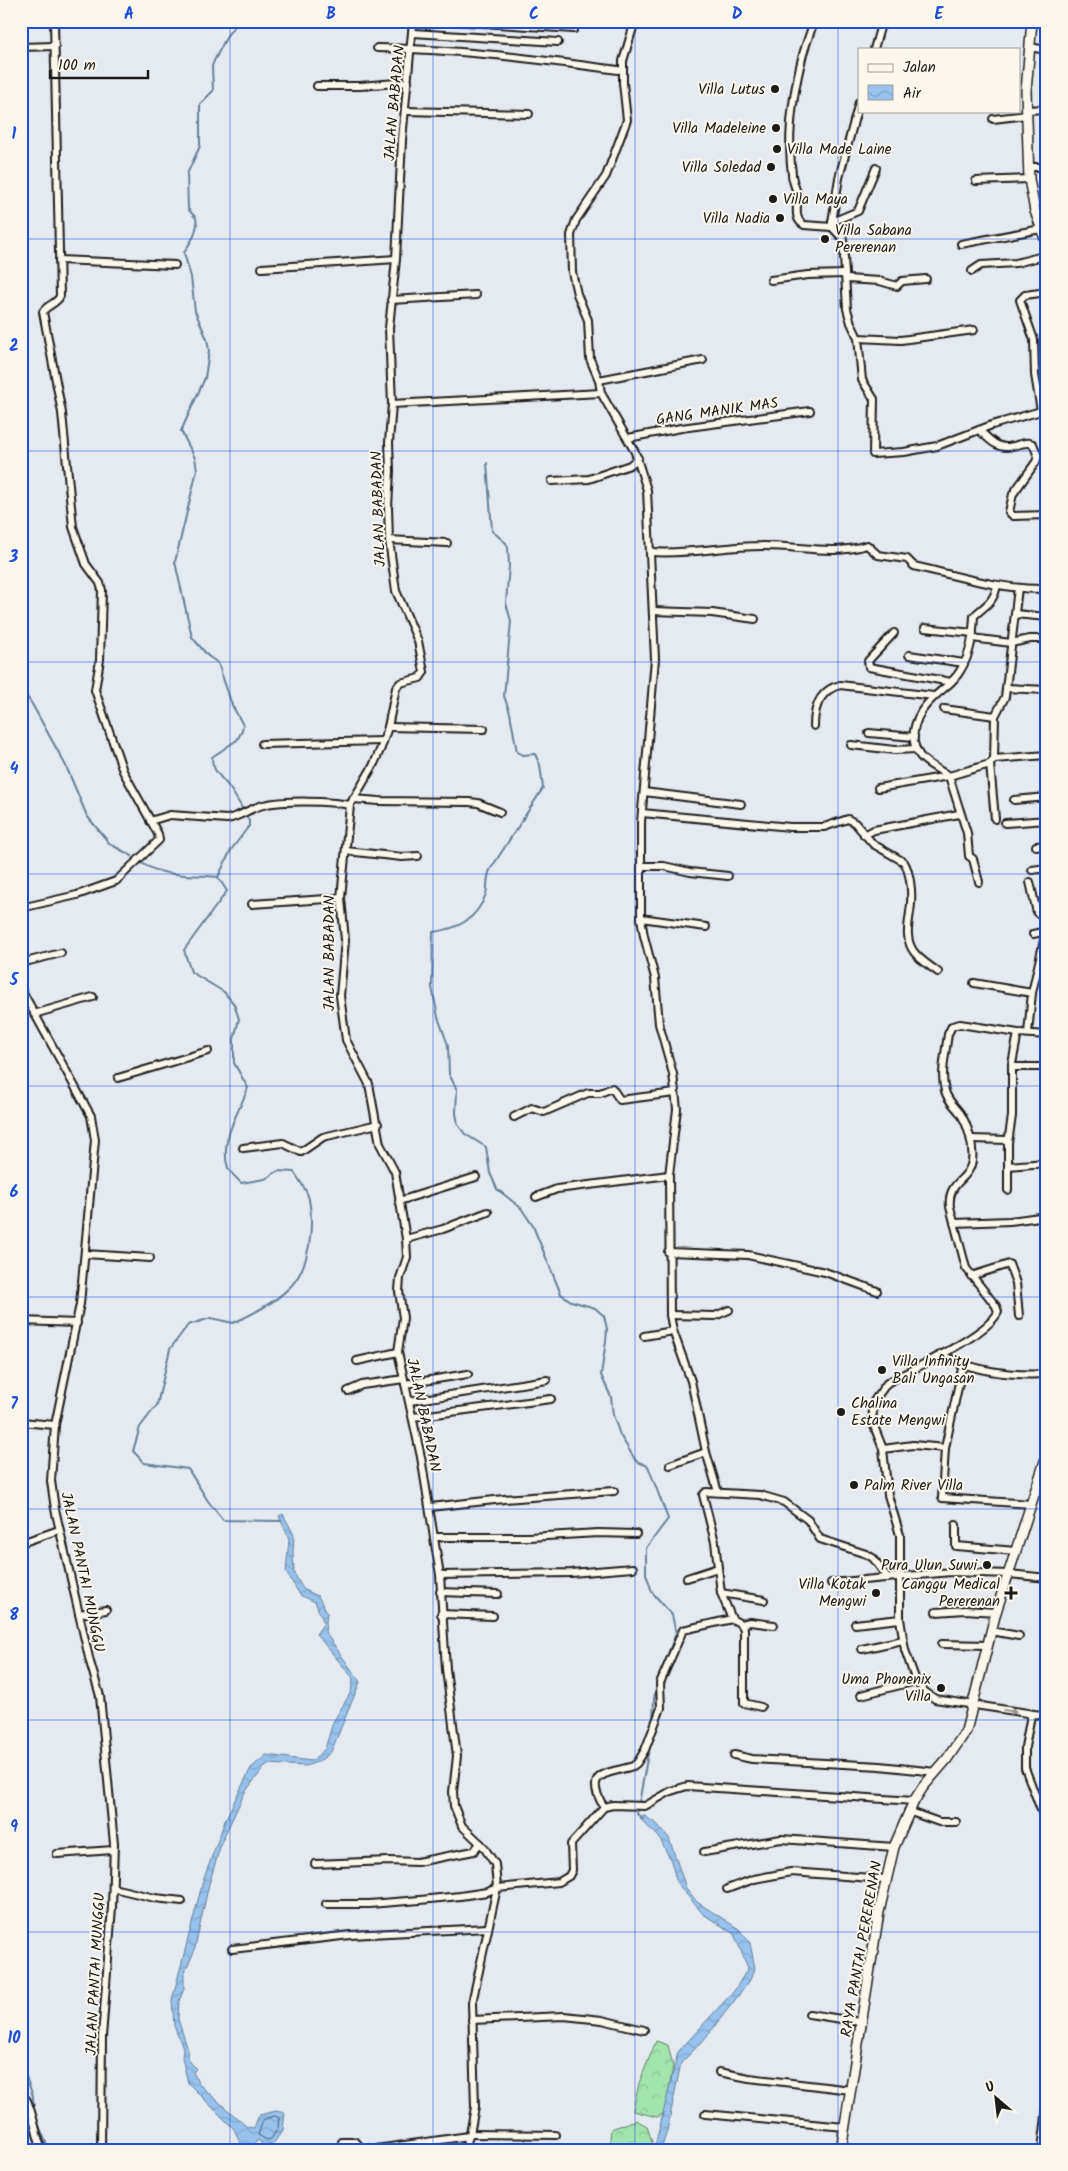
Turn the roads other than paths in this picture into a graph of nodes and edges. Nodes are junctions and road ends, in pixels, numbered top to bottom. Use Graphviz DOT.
graph roads {
  1 [pos="54,21"];
  2 [pos="413,21"];
  3 [pos="453,21"];
  4 [pos="635,21"];
  5 [pos="814,21"];
  6 [pos="882,21"];
  7 [pos="1032,21"];
  8 [pos="574,29"];
  9 [pos="413,33"];
  10 [pos="558,42"];
  11 [pos="21,46"];
  12 [pos="55,46"];
  13 [pos="1030,47"];
  14 [pos="377,48"];
  15 [pos="412,48"];
  16 [pos="874,48"];
  17 [pos="1047,50"];
  18 [pos="618,70"];
  19 [pos="1023,74"];
  20 [pos="408,82"];
  21 [pos="317,86"];
  22 [pos="1023,92"];
  23 [pos="858,106"];
  24 [pos="1047,109"];
  25 [pos="405,111"];
  26 [pos="1027,112"];
  27 [pos="529,114"];
  28 [pos="993,119"];
  29 [pos="1028,167"];
  30 [pos="1047,167"];
  31 [pos="876,168"];
  32 [pos="1029,179"];
  33 [pos="976,181"];
  34 [pos="1042,224"];
  35 [pos="832,225"];
  36 [pos="961,244"];
  37 [pos="1047,244"];
  38 [pos="1047,255"];
  39 [pos="396,259"];
  40 [pos="59,260"];
  41 [pos="174,265"];
  42 [pos="262,268"];
  43 [pos="972,271"];
  44 [pos="845,276"];
  45 [pos="926,279"];
  46 [pos="772,280"];
  47 [pos="1047,292"];
  48 [pos="476,295"];
  49 [pos="391,300"];
  50 [pos="974,330"];
  51 [pos="858,338"];
  52 [pos="703,360"];
  53 [pos="599,380"];
  54 [pos="601,393"];
  55 [pos="392,404"];
  56 [pos="810,411"];
  57 [pos="1044,411"];
  58 [pos="979,430"];
  59 [pos="628,438"];
  60 [pos="638,458"];
  61 [pos="552,481"];
  62 [pos="1047,515"];
  63 [pos="389,540"];
  64 [pos="447,543"];
  65 [pos="650,552"];
  66 [pos="997,585"];
  67 [pos="1018,588"];
  68 [pos="1047,589"];
  69 [pos="653,611"];
  70 [pos="1015,614"];
  71 [pos="1047,617"];
  72 [pos="754,619"];
  73 [pos="925,628"];
  74 [pos="894,633"];
  75 [pos="973,636"];
  76 [pos="1047,639"];
  77 [pos="1012,643"];
  78 [pos="909,656"];
  79 [pos="964,663"];
  80 [pos="951,682"];
  81 [pos="1006,688"];
  82 [pos="1047,690"];
  83 [pos="934,696"];
  84 [pos="944,709"];
  85 [pos="995,716"];
  86 [pos="814,726"];
  87 [pos="388,727"];
  88 [pos="484,729"];
  89 [pos="869,733"];
  90 [pos="914,737"];
  91 [pos="382,742"];
  92 [pos="262,744"];
  93 [pos="851,746"];
  94 [pos="916,749"];
  95 [pos="1047,755"];
  96 [pos="992,762"];
  97 [pos="949,776"];
  98 [pos="878,788"];
  99 [pos="644,792"];
  100 [pos="1047,796"];
  101 [pos="1014,800"];
  102 [pos="351,802"];
  103 [pos="741,804"];
  104 [pos="500,812"];
  105 [pos="642,813"];
  106 [pos="959,814"];
  107 [pos="995,819"];
  108 [pos="150,820"];
  109 [pos="1047,820"];
  110 [pos="1005,823"];
  111 [pos="864,835"];
  112 [pos="1047,845"];
  113 [pos="1036,846"];
  114 [pos="346,851"];
  115 [pos="418,856"];
  116 [pos="640,866"];
  117 [pos="1047,868"];
  118 [pos="1032,870"];
  119 [pos="728,876"];
  120 [pos="979,882"];
  121 [pos="1030,882"];
  122 [pos="341,898"];
  123 [pos="252,904"];
  124 [pos="21,908"];
  125 [pos="1047,910"];
  126 [pos="642,918"];
  127 [pos="706,927"];
  128 [pos="1046,931"];
  129 [pos="1033,934"];
  130 [pos="61,952"];
  131 [pos="21,963"];
  132 [pos="938,972"];
  133 [pos="974,983"];
  134 [pos="21,989"];
  135 [pos="1032,992"];
  136 [pos="93,997"];
  137 [pos="34,1014"];
  138 [pos="1018,1033"];
  139 [pos="1028,1034"];
  140 [pos="1047,1035"];
  141 [pos="208,1051"];
  142 [pos="1012,1067"];
  143 [pos="1047,1067"];
  144 [pos="118,1078"];
  145 [pos="675,1093"];
  146 [pos="514,1117"];
  147 [pos="378,1124"];
  148 [pos="971,1139"];
  149 [pos="1008,1140"];
  150 [pos="243,1148"];
  151 [pos="1047,1163"];
  152 [pos="1008,1166"];
  153 [pos="669,1175"];
  154 [pos="476,1177"];
  155 [pos="1008,1190"];
  156 [pos="536,1197"];
  157 [pos="399,1200"];
  158 [pos="488,1212"];
  159 [pos="1047,1216"];
  160 [pos="954,1223"];
  161 [pos="406,1239"];
  162 [pos="668,1252"];
  163 [pos="85,1254"];
  164 [pos="150,1258"];
  165 [pos="972,1276"];
  166 [pos="877,1291"];
  167 [pos="729,1310"];
  168 [pos="670,1315"];
  169 [pos="1019,1316"];
  170 [pos="21,1321"];
  171 [pos="78,1323"];
  172 [pos="673,1331"];
  173 [pos="644,1336"];
  174 [pos="398,1352"];
  175 [pos="940,1354"];
  176 [pos="357,1361"];
  177 [pos="963,1364"];
  178 [pos="468,1374"];
  179 [pos="1047,1374"];
  180 [pos="547,1380"];
  181 [pos="405,1381"];
  182 [pos="348,1391"];
  183 [pos="551,1399"];
  184 [pos="410,1401"];
  185 [pos="413,1417"];
  186 [pos="21,1422"];
  187 [pos="55,1425"];
  188 [pos="944,1448"];
  189 [pos="883,1449"];
  190 [pos="706,1452"];
  191 [pos="1047,1455"];
  192 [pos="670,1465"];
  193 [pos="614,1491"];
  194 [pos="718,1492"];
  195 [pos="1031,1504"];
  196 [pos="430,1507"];
  197 [pos="956,1525"];
  198 [pos="60,1530"];
  199 [pos="636,1534"];
  200 [pos="434,1537"];
  201 [pos="21,1543"];
  202 [pos="1016,1552"];
  203 [pos="633,1568"];
  204 [pos="718,1568"];
  205 [pos="1009,1574"];
  206 [pos="440,1575"];
  207 [pos="900,1576"];
  208 [pos="687,1578"];
  209 [pos="888,1578"];
  210 [pos="1047,1578"];
  211 [pos="831,1583"];
  212 [pos="440,1592"];
  213 [pos="721,1593"];
  214 [pos="498,1594"];
  215 [pos="764,1600"];
  216 [pos="106,1610"];
  217 [pos="936,1612"];
  218 [pos="996,1612"];
  219 [pos="79,1614"];
  220 [pos="441,1614"];
  221 [pos="493,1616"];
  222 [pos="732,1619"];
  223 [pos="900,1619"];
  224 [pos="741,1624"];
  225 [pos="855,1624"];
  226 [pos="774,1625"];
  227 [pos="991,1631"];
  228 [pos="1019,1636"];
  229 [pos="903,1640"];
  230 [pos="942,1644"];
  231 [pos="988,1645"];
  232 [pos="862,1649"];
  233 [pos="916,1681"];
  234 [pos="861,1695"];
  235 [pos="761,1706"];
  236 [pos="974,1706"];
  237 [pos="1031,1715"];
  238 [pos="1047,1716"];
  239 [pos="734,1755"];
  240 [pos="936,1772"];
  241 [pos="914,1800"];
  242 [pos="604,1807"];
  243 [pos="908,1811"];
  244 [pos="1044,1818"];
  245 [pos="956,1822"];
  246 [pos="480,1843"];
  247 [pos="894,1847"];
  248 [pos="113,1850"];
  249 [pos="704,1852"];
  250 [pos="57,1854"];
  251 [pos="315,1864"];
  252 [pos="885,1879"];
  253 [pos="113,1888"];
  254 [pos="497,1888"];
  255 [pos="727,1889"];
  256 [pos="182,1901"];
  257 [pos="326,1904"];
  258 [pos="488,1928"];
  259 [pos="232,1949"];
  260 [pos="809,2014"];
  261 [pos="472,2020"];
  262 [pos="860,2022"];
  263 [pos="644,2030"];
  264 [pos="719,2072"];
  265 [pos="851,2090"];
  266 [pos="21,2098"];
  267 [pos="1047,2107"];
  268 [pos="705,2114"];
  269 [pos="844,2127"];
  270 [pos="470,2135"];
  271 [pos="556,2135"];
  272 [pos="342,2142"];
  273 [pos="42,2150"];
  274 [pos="101,2150"];
  275 [pos="464,2150"];
  276 [pos="841,2150"];
  277 [pos="1042,2150"];
  1 -- 12 [label="street"];
  2 -- 9 [label="street, JALAN BABADAN"];
  3 -- 8 [label="street"];
  4 -- 53 [label="street"];
  5 -- 35 [label="street"];
  6 -- 16 [label="street"];
  7 -- 13 [label="street"];
  9 -- 10 [label="street"];
  9 -- 15 [label="street, JALAN BABADAN"];
  11 -- 12 [label="street"];
  12 -- 40 [label="street"];
  13 -- 17 [label="street"];
  13 -- 19 [label="street"];
  14 -- 15 [label="street"];
  15 -- 18 [label="street"];
  15 -- 20 [label="street, JALAN BABADAN"];
  19 -- 22 [label="street"];
  20 -- 21 [label="street"];
  20 -- 25 [label="street, JALAN BABADAN"];
  22 -- 26 [label="street"];
  23 -- 35 [label="street"];
  24 -- 26 [label="street"];
  25 -- 27 [label="street"];
  25 -- 39 [label="street, JALAN BABADAN"];
  26 -- 28 [label="street"];
  26 -- 29 [label="street"];
  29 -- 30 [label="street"];
  29 -- 32 [label="street"];
  31 -- 35 [label="street"];
  32 -- 33 [label="street"];
  32 -- 34 [label="street"];
  34 -- 36 [label="street"];
  34 -- 37 [label="street"];
  35 -- 44 [label="street"];
  38 -- 43 [label="street"];
  39 -- 42 [label="street"];
  39 -- 49 [label="street, JALAN BABADAN"];
  40 -- 41 [label="street"];
  40 -- 108 [label="street"];
  44 -- 45 [label="street"];
  44 -- 46 [label="street"];
  44 -- 51 [label="street"];
  47 -- 57 [label="street"];
  48 -- 49 [label="street"];
  49 -- 55 [label="street, JALAN BABADAN"];
  50 -- 51 [label="street"];
  51 -- 58 [label="street"];
  52 -- 53 [label="street"];
  53 -- 54 [label="street"];
  54 -- 55 [label="street"];
  54 -- 59 [label="street"];
  55 -- 63 [label="street, JALAN BABADAN"];
  56 -- 59 [label="street, GANG MANIK MAS"];
  57 -- 58 [label="street"];
  58 -- 62 [label="street"];
  59 -- 60 [label="street"];
  60 -- 61 [label="street"];
  60 -- 65 [label="street"];
  63 -- 64 [label="street"];
  63 -- 87 [label="street, JALAN BABADAN"];
  65 -- 66 [label="street"];
  65 -- 69 [label="street"];
  66 -- 67 [label="street"];
  66 -- 75 [label="street"];
  67 -- 68 [label="street"];
  67 -- 70 [label="street"];
  69 -- 72 [label="street"];
  69 -- 99 [label="street"];
  70 -- 71 [label="street"];
  70 -- 77 [label="street"];
  73 -- 75 [label="street"];
  74 -- 80 [label="street"];
  75 -- 77 [label="street"];
  75 -- 79 [label="street"];
  76 -- 77 [label="street"];
  77 -- 81 [label="street"];
  78 -- 79 [label="street"];
  79 -- 80 [label="street"];
  80 -- 83 [label="street"];
  81 -- 82 [label="street"];
  81 -- 85 [label="street"];
  83 -- 86 [label="street"];
  83 -- 90 [label="street"];
  84 -- 85 [label="street"];
  85 -- 96 [label="street"];
  87 -- 88 [label="street"];
  87 -- 91 [label="street, JALAN BABADAN"];
  89 -- 90 [label="street"];
  90 -- 94 [label="street"];
  91 -- 92 [label="street"];
  91 -- 102 [label="street, JALAN BABADAN"];
  93 -- 94 [label="street"];
  94 -- 97 [label="street"];
  95 -- 96 [label="street"];
  96 -- 97 [label="street"];
  96 -- 107 [label="street"];
  97 -- 98 [label="street"];
  97 -- 106 [label="street"];
  99 -- 103 [label="street"];
  99 -- 105 [label="street"];
  100 -- 101 [label="street"];
  102 -- 104 [label="street"];
  102 -- 108 [label="street"];
  102 -- 114 [label="street, JALAN BABADAN"];
  105 -- 111 [label="street"];
  105 -- 116 [label="street"];
  106 -- 111 [label="street"];
  106 -- 120 [label="street"];
  108 -- 124 [label="street"];
  109 -- 110 [label="street"];
  111 -- 132 [label="street"];
  112 -- 113 [label="street"];
  114 -- 115 [label="street"];
  114 -- 122 [label="street, JALAN BABADAN"];
  116 -- 119 [label="street"];
  116 -- 126 [label="street"];
  117 -- 118 [label="street"];
  121 -- 125 [label="street"];
  122 -- 123 [label="street"];
  122 -- 147 [label="street, JALAN BABADAN"];
  126 -- 127 [label="street"];
  126 -- 145 [label="street"];
  128 -- 129 [label="street"];
  128 -- 135 [label="street"];
  130 -- 131 [label="street"];
  133 -- 135 [label="street"];
  134 -- 137 [label="street, JALAN PANTAI MUNGGU"];
  135 -- 139 [label="street"];
  136 -- 137 [label="street"];
  137 -- 163 [label="street, JALAN PANTAI MUNGGU"];
  138 -- 139 [label="street"];
  138 -- 142 [label="street"];
  138 -- 148 [label="street"];
  139 -- 140 [label="street"];
  141 -- 144 [label="street"];
  142 -- 143 [label="street"];
  142 -- 149 [label="street"];
  145 -- 146 [label="street"];
  145 -- 153 [label="street"];
  147 -- 150 [label="street"];
  147 -- 157 [label="street, JALAN BABADAN"];
  148 -- 149 [label="street"];
  148 -- 160 [label="street"];
  149 -- 152 [label="street"];
  151 -- 152 [label="street"];
  152 -- 155 [label="street"];
  153 -- 156 [label="street"];
  153 -- 162 [label="street"];
  154 -- 157 [label="street"];
  157 -- 161 [label="street, JALAN BABADAN"];
  158 -- 161 [label="street"];
  159 -- 160 [label="street"];
  160 -- 165 [label="street"];
  161 -- 174 [label="street, JALAN BABADAN"];
  162 -- 166 [label="street"];
  162 -- 168 [label="street"];
  163 -- 164 [label="street"];
  163 -- 171 [label="street, JALAN PANTAI MUNGGU"];
  165 -- 169 [label="street"];
  165 -- 175 [label="street"];
  167 -- 168 [label="street"];
  168 -- 172 [label="street"];
  170 -- 171 [label="street"];
  171 -- 187 [label="street, JALAN PANTAI MUNGGU"];
  172 -- 173 [label="street"];
  172 -- 190 [label="street"];
  174 -- 176 [label="street"];
  174 -- 181 [label="street, JALAN BABADAN"];
  175 -- 177 [label="street"];
  175 -- 189 [label="street"];
  177 -- 179 [label="street"];
  177 -- 188 [label="street"];
  178 -- 181 [label="street"];
  180 -- 184 [label="street"];
  181 -- 182 [label="street"];
  181 -- 184 [label="street, JALAN BABADAN"];
  183 -- 185 [label="street"];
  184 -- 185 [label="street, JALAN BABADAN"];
  185 -- 196 [label="street, JALAN BABADAN"];
  186 -- 187 [label="street"];
  187 -- 198 [label="street, JALAN PANTAI MUNGGU"];
  188 -- 189 [label="street"];
  188 -- 195 [label="street"];
  189 -- 207 [label="street"];
  190 -- 192 [label="street"];
  190 -- 194 [label="street"];
  191 -- 195 [label="street, RAYA PANTAI PERERENAN"];
  193 -- 196 [label="street"];
  194 -- 204 [label="street"];
  194 -- 209 [label="street"];
  195 -- 202 [label="street, RAYA PANTAI PERERENAN"];
  196 -- 200 [label="street, JALAN BABADAN"];
  197 -- 202 [label="street"];
  198 -- 201 [label="street"];
  198 -- 219 [label="street, JALAN PANTAI MUNGGU"];
  199 -- 200 [label="street"];
  200 -- 206 [label="street, JALAN BABADAN"];
  202 -- 205 [label="street, RAYA PANTAI PERERENAN"];
  203 -- 206 [label="street"];
  204 -- 208 [label="street"];
  204 -- 213 [label="street"];
  205 -- 207 [label="street"];
  205 -- 210 [label="street"];
  205 -- 218 [label="street, RAYA PANTAI PERERENAN"];
  206 -- 212 [label="street, JALAN BABADAN"];
  207 -- 209 [label="street"];
  207 -- 223 [label="street"];
  209 -- 211 [label="street"];
  212 -- 214 [label="street"];
  212 -- 220 [label="street, JALAN BABADAN"];
  213 -- 215 [label="street"];
  213 -- 222 [label="street"];
  216 -- 219 [label="street"];
  217 -- 218 [label="street"];
  218 -- 227 [label="street, RAYA PANTAI PERERENAN"];
  219 -- 248 [label="street, JALAN PANTAI MUNGGU"];
  220 -- 221 [label="street"];
  220 -- 246 [label="street, JALAN BABADAN"];
  222 -- 224 [label="street"];
  222 -- 242 [label="street"];
  223 -- 225 [label="street"];
  223 -- 229 [label="street"];
  224 -- 226 [label="street"];
  224 -- 235 [label="street"];
  227 -- 228 [label="street"];
  227 -- 231 [label="street, RAYA PANTAI PERERENAN"];
  229 -- 232 [label="street"];
  229 -- 233 [label="street"];
  230 -- 231 [label="street"];
  231 -- 236 [label="street, RAYA PANTAI PERERENAN"];
  233 -- 234 [label="street"];
  233 -- 236 [label="street"];
  236 -- 237 [label="street, one-way"];
  236 -- 240 [label="street, RAYA PANTAI PERERENAN"];
  237 -- 238 [label="street"];
  237 -- 244 [label="street"];
  239 -- 240 [label="street"];
  240 -- 241 [label="street, RAYA PANTAI PERERENAN"];
  241 -- 242 [label="street"];
  241 -- 243 [label="street, RAYA PANTAI PERERENAN"];
  242 -- 254 [label="street"];
  243 -- 245 [label="street"];
  243 -- 247 [label="street, RAYA PANTAI PERERENAN"];
  246 -- 251 [label="street"];
  246 -- 254 [label="street, JALAN BABADAN"];
  247 -- 249 [label="street"];
  247 -- 252 [label="street, RAYA PANTAI PERERENAN"];
  248 -- 250 [label="street"];
  248 -- 253 [label="street, JALAN PANTAI MUNGGU"];
  252 -- 255 [label="street"];
  252 -- 262 [label="street, RAYA PANTAI PERERENAN"];
  253 -- 256 [label="street"];
  253 -- 274 [label="street, JALAN PANTAI MUNGGU"];
  254 -- 257 [label="street"];
  254 -- 258 [label="street, JALAN BABADAN"];
  258 -- 259 [label="street"];
  258 -- 261 [label="street, JALAN BABADAN"];
  260 -- 262 [label="street"];
  261 -- 263 [label="street"];
  261 -- 270 [label="street, JALAN BABADAN"];
  262 -- 265 [label="street, RAYA PANTAI PERERENAN"];
  264 -- 265 [label="street"];
  265 -- 269 [label="street, RAYA PANTAI PERERENAN"];
  266 -- 273 [label="street"];
  267 -- 277 [label="street"];
  268 -- 269 [label="street"];
  269 -- 276 [label="street, RAYA PANTAI PERERENAN"];
  270 -- 271 [label="street"];
  270 -- 272 [label="street"];
  270 -- 275 [label="street, JALAN BABADAN"];
}
